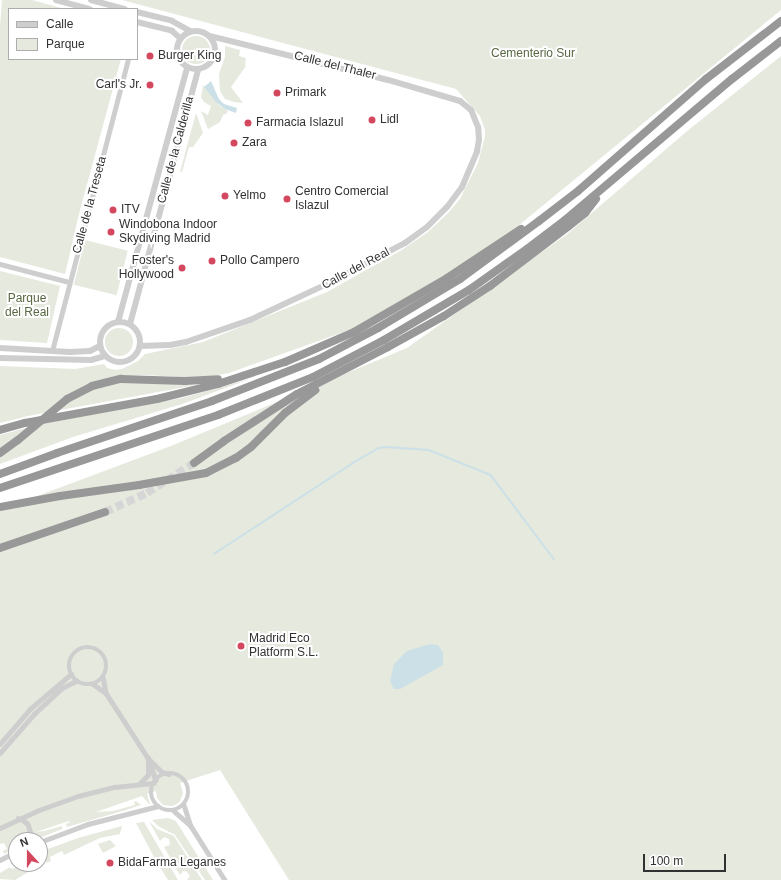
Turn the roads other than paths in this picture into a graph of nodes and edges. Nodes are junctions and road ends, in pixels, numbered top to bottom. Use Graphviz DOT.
graph roads {
  1 [pos="56,0"];
  2 [pos="91,0"];
  3 [pos="86,8"];
  4 [pos="121,8"];
  5 [pos="138,12"];
  6 [pos="781,21"];
  7 [pos="138,23"];
  8 [pos="190,31"];
  9 [pos="210,36"];
  10 [pos="180,38"];
  11 [pos="781,41"];
  12 [pos="128,60"];
  13 [pos="187,68"];
  14 [pos="198,70"];
  15 [pos="460,101"];
  16 [pos="605,167"];
  17 [pos="611,182"];
  18 [pos="0,264"];
  19 [pos="69,282"];
  20 [pos="444,316"];
  21 [pos="118,322"];
  22 [pos="130,324"];
  23 [pos="100,346"];
  24 [pos="140,346"];
  25 [pos="0,348"];
  26 [pos="52,351"];
  27 [pos="303,354"];
  28 [pos="105,356"];
  29 [pos="0,358"];
  30 [pos="0,430"];
  31 [pos="0,453"];
  32 [pos="194,464"];
  33 [pos="0,474"];
  34 [pos="0,488"];
  35 [pos="0,507"];
  36 [pos="105,512"];
  37 [pos="0,548"];
  38 [pos="71,674"];
  39 [pos="103,677"];
  40 [pos="76,681"];
  41 [pos="93,684"];
  42 [pos="106,693"];
  43 [pos="0,744"];
  44 [pos="0,753"];
  45 [pos="148,758"];
  46 [pos="169,774"];
  47 [pos="155,782"];
  48 [pos="139,784"];
  49 [pos="184,805"];
  50 [pos="158,806"];
  51 [pos="174,811"];
  52 [pos="18,818"];
  53 [pos="191,826"];
  54 [pos="0,828"];
  55 [pos="30,832"];
  56 [pos="48,839"];
  57 [pos="226,880"];
  1 -- 3 [label="street"];
  2 -- 4 [label="street"];
  5 -- 8 [label="street"];
  6 -- 16 [label="highway"];
  7 -- 10 [label="street"];
  8 -- 9 [label="street"];
  8 -- 10 [label="street"];
  9 -- 14 [label="street"];
  9 -- 15 [label="street, Calle del Thaler"];
  10 -- 13 [label="street"];
  11 -- 17 [label="highway"];
  12 -- 19 [label="street, Calle de la Treseta"];
  13 -- 14 [label="street"];
  13 -- 21 [label="street, Calle de la Calderilla"];
  14 -- 22 [label="street, Calle de la Calderilla"];
  15 -- 24 [label="street, Calle del Real"];
  16 -- 27 [label="highway"];
  16 -- 33 [label="highway"];
  17 -- 20 [label="highway"];
  17 -- 34 [label="highway"];
  18 -- 19 [label="street"];
  19 -- 26 [label="street, Calle de la Treseta"];
  20 -- 32 [label="highway"];
  20 -- 35 [label="highway"];
  21 -- 22 [label="street"];
  21 -- 23 [label="street"];
  22 -- 24 [label="street"];
  23 -- 26 [label="street"];
  23 -- 28 [label="street"];
  24 -- 28 [label="street"];
  25 -- 26 [label="street"];
  27 -- 30 [label="highway"];
  27 -- 31 [label="highway"];
  28 -- 29 [label="street"];
  36 -- 37 [label="highway"];
  38 -- 39 [label="street"];
  38 -- 40 [label="street"];
  38 -- 43 [label="street"];
  39 -- 41 [label="street"];
  39 -- 42 [label="street"];
  40 -- 41 [label="street"];
  40 -- 44 [label="street"];
  41 -- 42 [label="street"];
  42 -- 45 [label="street"];
  45 -- 46 [label="street"];
  45 -- 47 [label="street"];
  45 -- 48 [label="street"];
  46 -- 47 [label="street"];
  46 -- 49 [label="street"];
  47 -- 48 [label="street"];
  47 -- 50 [label="street"];
  48 -- 52 [label="street"];
  49 -- 51 [label="street"];
  49 -- 53 [label="street"];
  50 -- 51 [label="street"];
  50 -- 56 [label="street"];
  51 -- 53 [label="street"];
  52 -- 54 [label="street"];
  52 -- 55 [label="street"];
  53 -- 57 [label="street"];
}
